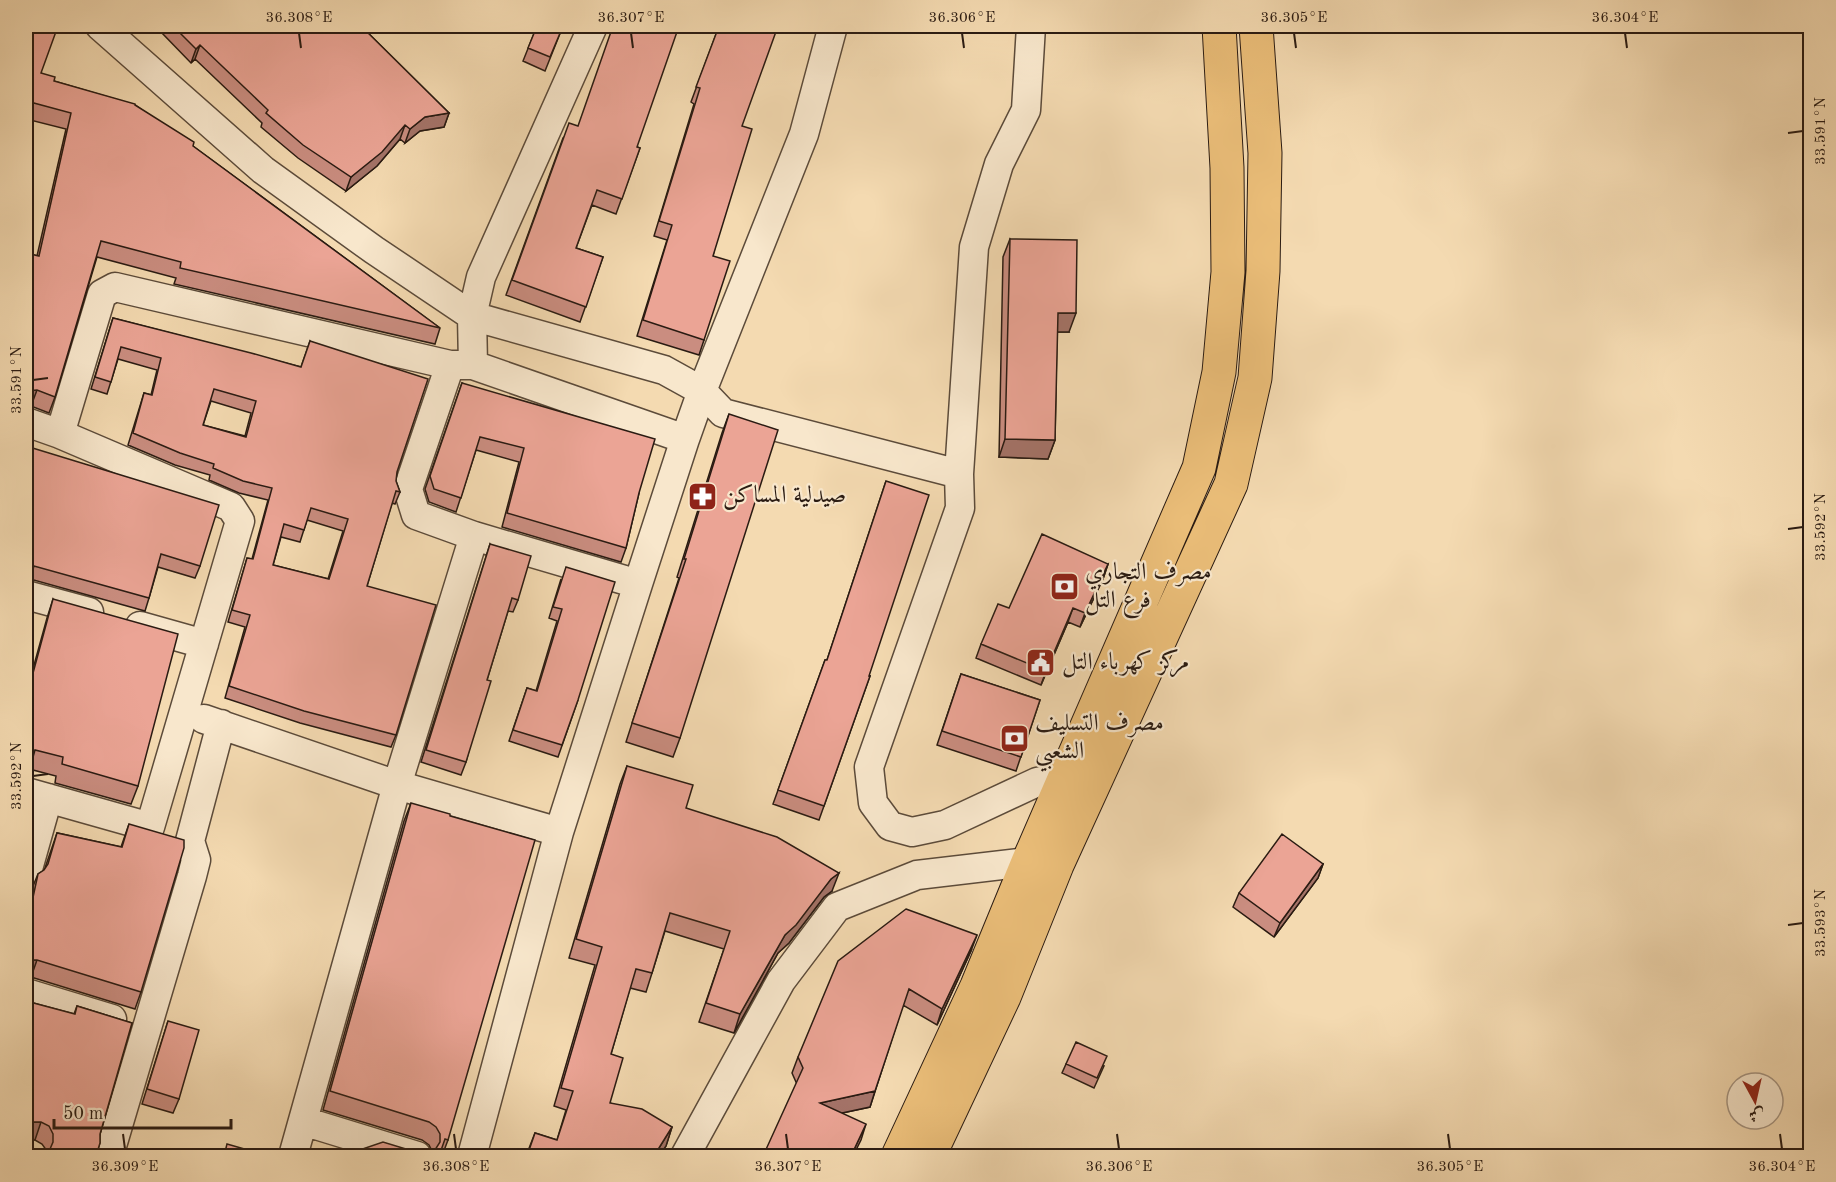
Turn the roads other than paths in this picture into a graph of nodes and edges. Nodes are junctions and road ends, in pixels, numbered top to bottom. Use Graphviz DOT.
graph roads {
  1 [pos="100,26"];
  2 [pos="593,26"];
  3 [pos="833,26"];
  4 [pos="1031,26"];
  5 [pos="1219,26"];
  6 [pos="1256,26"];
  7 [pos="472,316"];
  8 [pos="462,365"];
  9 [pos="702,392"];
  10 [pos="26,422"];
  11 [pos="60,434"];
  12 [pos="685,439"];
  13 [pos="959,474"];
  14 [pos="474,536"];
  15 [pos="638,584"];
  16 [pos="26,595"];
  17 [pos="204,644"];
  18 [pos="184,712"];
  19 [pos="221,724"];
  20 [pos="1067,776"];
  21 [pos="398,785"];
  22 [pos="37,795"];
  23 [pos="150,827"];
  24 [pos="560,832"];
  25 [pos="190,841"];
  26 [pos="1028,862"];
  27 [pos="26,876"];
  28 [pos="26,993"];
  29 [pos="147,1030"];
  30 [pos="303,1121"];
  31 [pos="109,1156"];
  32 [pos="293,1156"];
  33 [pos="417,1156"];
  34 [pos="472,1156"];
  35 [pos="685,1156"];
  36 [pos="898,1156"];
  37 [pos="929,1156"];
  1 -- 7 [label="street"];
  2 -- 7 [label="street"];
  3 -- 9 [label="street"];
  4 -- 13 [label="street"];
  5 -- 20 [label="main road"];
  6 -- 37 [label="main road"];
  7 -- 8 [label="street"];
  7 -- 9 [label="street"];
  8 -- 11 [label="street"];
  8 -- 12 [label="street"];
  8 -- 14 [label="street"];
  9 -- 12 [label="street"];
  9 -- 13 [label="street"];
  10 -- 11 [label="street"];
  11 -- 17 [label="street"];
  12 -- 15 [label="street"];
  13 -- 20 [label="street"];
  14 -- 15 [label="street"];
  14 -- 21 [label="street"];
  15 -- 24 [label="street"];
  16 -- 17 [label="street"];
  17 -- 18 [label="street"];
  18 -- 19 [label="street"];
  18 -- 23 [label="street"];
  19 -- 21 [label="street"];
  19 -- 25 [label="street"];
  20 -- 26 [label="main road"];
  21 -- 24 [label="street"];
  21 -- 30 [label="street"];
  22 -- 23 [label="street"];
  22 -- 27 [label="street"];
  23 -- 25 [label="street"];
  24 -- 34 [label="street"];
  25 -- 29 [label="street"];
  26 -- 35 [label="street"];
  26 -- 36 [label="main road"];
  28 -- 29 [label="street"];
  29 -- 31 [label="street"];
  30 -- 32 [label="street"];
  30 -- 33 [label="street"];
}
